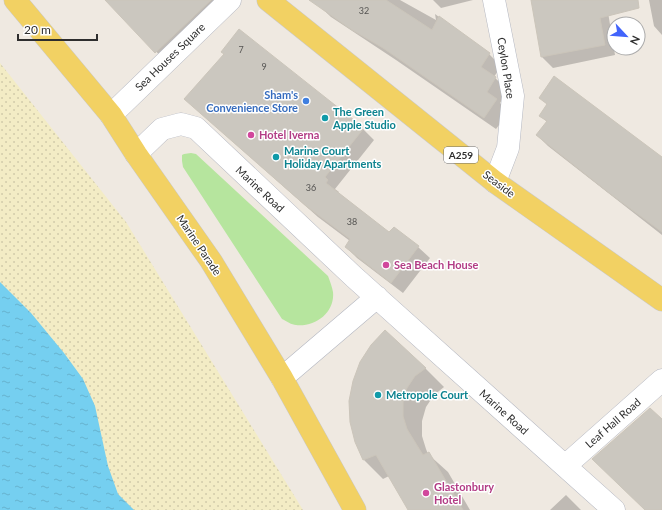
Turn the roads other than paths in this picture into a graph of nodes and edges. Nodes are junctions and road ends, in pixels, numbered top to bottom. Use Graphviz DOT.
graph roads {
  1 [pos="15,0"];
  2 [pos="230,0"];
  3 [pos="268,0"];
  4 [pos="494,0"];
  5 [pos="111,115"];
  6 [pos="136,154"];
  7 [pos="495,182"];
  8 [pos="377,297"];
  9 [pos="662,300"];
  10 [pos="282,378"];
  11 [pos="662,380"];
  12 [pos="564,466"];
  13 [pos="355,510"];
  14 [pos="614,510"];
  1 -- 5 [label="main road, Marine Parade"];
  2 -- 5 [label="street, Sea Houses Square"];
  3 -- 7 [label="main road, Seaside / A259"];
  4 -- 7 [label="street, Ceylon Place"];
  5 -- 6 [label="main road, Marine Parade"];
  6 -- 8 [label="street, Marine Road"];
  6 -- 10 [label="main road, Marine Parade"];
  7 -- 9 [label="main road, Seaside / A259"];
  8 -- 10 [label="street"];
  8 -- 12 [label="street, Marine Road"];
  10 -- 13 [label="main road, Marine Parade"];
  11 -- 12 [label="street, Leaf Hall Road"];
  12 -- 14 [label="street, Marine Road"];
}
